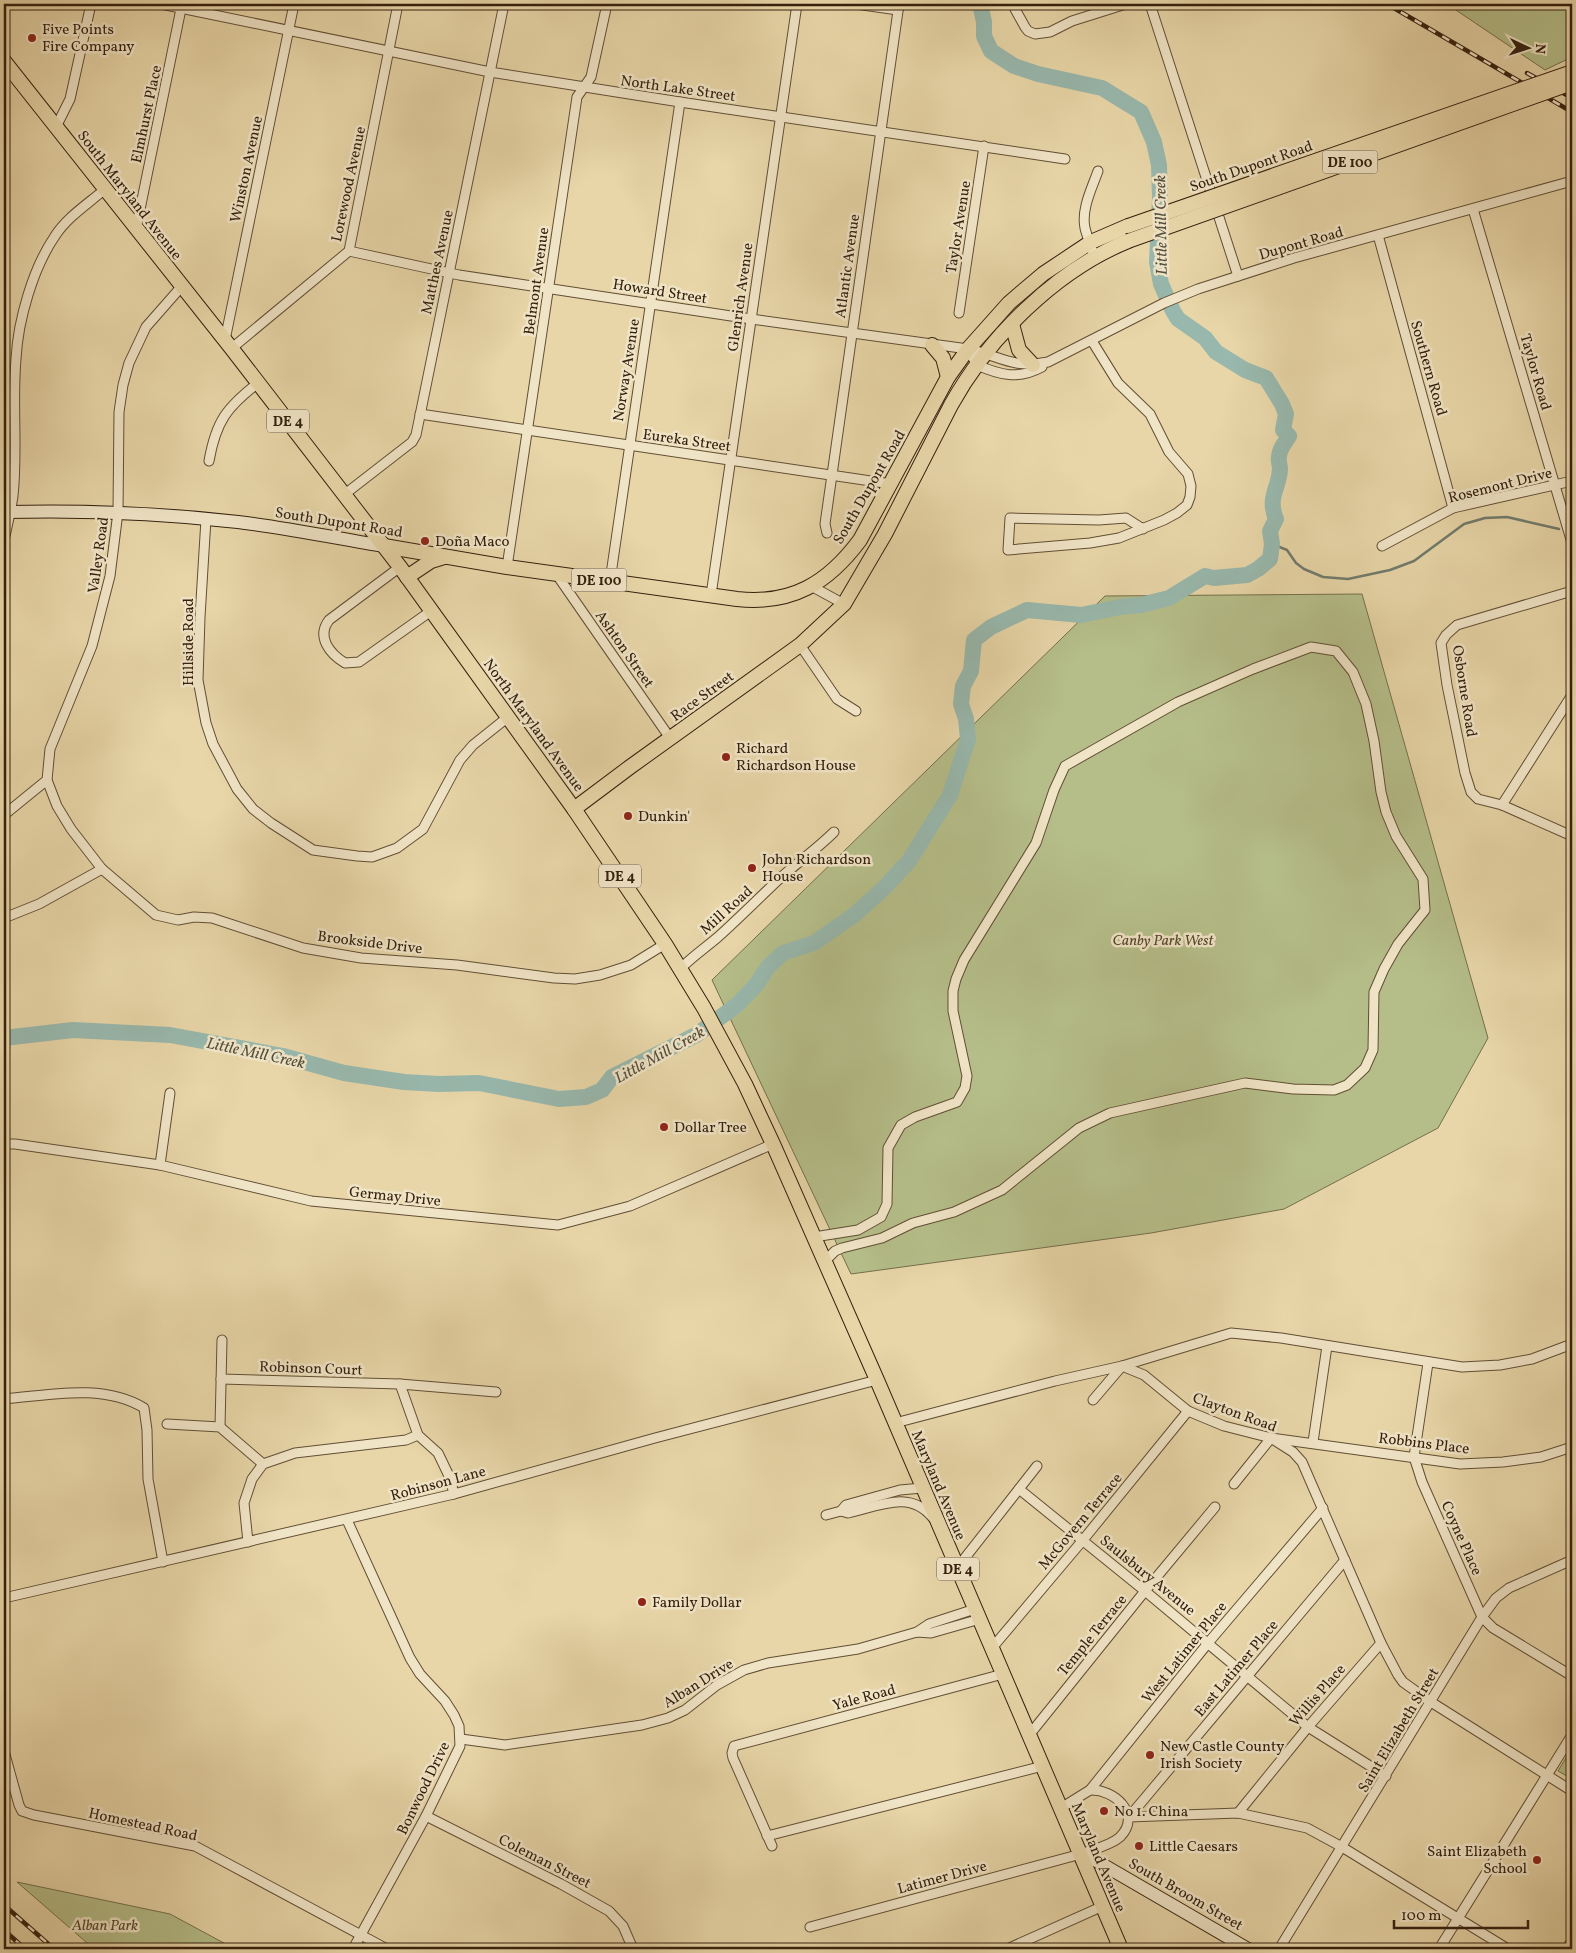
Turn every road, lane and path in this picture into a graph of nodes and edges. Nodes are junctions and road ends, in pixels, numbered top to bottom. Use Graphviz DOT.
graph roads {
  1 [pos="91,4"];
  2 [pos="161,4"];
  3 [pos="294,4"];
  4 [pos="398,4"];
  5 [pos="504,4"];
  6 [pos="607,4"];
  7 [pos="796,4"];
  8 [pos="856,4"];
  9 [pos="1126,4"];
  10 [pos="1150,4"];
  11 [pos="182,6"];
  12 [pos="898,7"];
  13 [pos="1015,8"];
  14 [pos="289,30"];
  15 [pos="389,50"];
  16 [pos="4,61"];
  17 [pos="490,72"];
  18 [pos="1572,72"];
  19 [pos="1572,83"];
  20 [pos="583,88"];
  21 [pos="680,102"];
  22 [pos="780,116"];
  23 [pos="56,127"];
  24 [pos="880,131"];
  25 [pos="984,146"];
  26 [pos="1065,159"];
  27 [pos="1098,171"];
  28 [pos="1572,181"];
  29 [pos="105,189"];
  30 [pos="1473,209"];
  31 [pos="136,229"];
  32 [pos="1378,236"];
  33 [pos="1091,242"];
  34 [pos="349,251"];
  35 [pos="1094,257"];
  36 [pos="449,272"];
  37 [pos="1238,276"];
  38 [pos="182,286"];
  39 [pos="549,288"];
  40 [pos="650,303"];
  41 [pos="959,312"];
  42 [pos="750,319"];
  43 [pos="1012,324"];
  44 [pos="852,333"];
  45 [pos="1092,341"];
  46 [pos="229,344"];
  47 [pos="932,345"];
  48 [pos="968,349"];
  49 [pos="986,353"];
  50 [pos="1048,362"];
  51 [pos="977,365"];
  52 [pos="1033,365"];
  53 [pos="948,377"];
  54 [pos="258,383"];
  55 [pos="420,414"];
  56 [pos="924,423"];
  57 [pos="528,430"];
  58 [pos="629,445"];
  59 [pos="730,460"];
  60 [pos="209,461"];
  61 [pos="832,475"];
  62 [pos="1572,481"];
  63 [pos="910,482"];
  64 [pos="891,484"];
  65 [pos="1555,486"];
  66 [pos="345,494"];
  67 [pos="1453,508"];
  68 [pos="7,512"];
  69 [pos="118,512"];
  70 [pos="206,519"];
  71 [pos="1143,529"];
  72 [pos="827,532"];
  73 [pos="4,541"];
  74 [pos="1572,543"];
  75 [pos="384,546"];
  76 [pos="1382,546"];
  77 [pos="447,556"];
  78 [pos="507,567"];
  79 [pos="404,572"];
  80 [pos="557,575"];
  81 [pos="610,582"];
  82 [pos="812,586"];
  83 [pos="1572,591"];
  84 [pos="710,595"];
  85 [pos="844,604"];
  86 [pos="432,610"];
  87 [pos="800,645"];
  88 [pos="1572,695"];
  89 [pos="856,710"];
  90 [pos="508,717"];
  91 [pos="670,738"];
  92 [pos="47,780"];
  93 [pos="1502,805"];
  94 [pos="574,809"];
  95 [pos="4,815"];
  96 [pos="834,832"];
  97 [pos="1572,836"];
  98 [pos="102,868"];
  99 [pos="4,918"];
  100 [pos="665,944"];
  101 [pos="680,969"];
  102 [pos="170,1093"];
  103 [pos="4,1144"];
  104 [pos="773,1144"];
  105 [pos="160,1165"];
  106 [pos="814,1237"];
  107 [pos="824,1262"];
  108 [pos="222,1340"];
  109 [pos="1572,1344"];
  110 [pos="1327,1346"];
  111 [pos="1428,1363"];
  112 [pos="1122,1366"];
  113 [pos="221,1379"];
  114 [pos="877,1380"];
  115 [pos="400,1384"];
  116 [pos="496,1392"];
  117 [pos="4,1399"];
  118 [pos="1092,1400"];
  119 [pos="1188,1411"];
  120 [pos="895,1423"];
  121 [pos="167,1424"];
  122 [pos="220,1427"];
  123 [pos="418,1435"];
  124 [pos="1271,1438"];
  125 [pos="1313,1442"];
  126 [pos="1572,1447"];
  127 [pos="1414,1457"];
  128 [pos="262,1464"];
  129 [pos="1036,1466"];
  130 [pos="1234,1484"];
  131 [pos="922,1488"];
  132 [pos="1019,1489"];
  133 [pos="454,1494"];
  134 [pos="1215,1507"];
  135 [pos="1324,1508"];
  136 [pos="841,1511"];
  137 [pos="826,1516"];
  138 [pos="347,1520"];
  139 [pos="940,1528"];
  140 [pos="1083,1540"];
  141 [pos="248,1542"];
  142 [pos="1345,1560"];
  143 [pos="1572,1560"];
  144 [pos="163,1562"];
  145 [pos="958,1568"];
  146 [pos="1145,1591"];
  147 [pos="4,1598"];
  148 [pos="977,1614"];
  149 [pos="1482,1617"];
  150 [pos="1208,1643"];
  151 [pos="1381,1643"];
  152 [pos="992,1648"];
  153 [pos="1003,1674"];
  154 [pos="1247,1676"];
  155 [pos="1572,1676"];
  156 [pos="1432,1702"];
  157 [pos="1308,1727"];
  158 [pos="1030,1734"];
  159 [pos="1572,1735"];
  160 [pos="461,1739"];
  161 [pos="4,1751"];
  162 [pos="1043,1766"];
  163 [pos="1386,1776"];
  164 [pos="1548,1776"];
  165 [pos="1090,1790"];
  166 [pos="1572,1791"];
  167 [pos="1061,1808"];
  168 [pos="1238,1813"];
  169 [pos="426,1816"];
  170 [pos="1129,1817"];
  171 [pos="767,1836"];
  172 [pos="772,1846"];
  173 [pos="1342,1847"];
  174 [pos="1081,1854"];
  175 [pos="1103,1906"];
  176 [pos="1458,1918"];
  177 [pos="810,1927"];
  178 [pos="360,1935"];
  179 [pos="1572,1940"];
  180 [pos="353,1949"];
  181 [pos="387,1949"];
  182 [pos="633,1949"];
  183 [pos="1007,1949"];
  184 [pos="1121,1949"];
  185 [pos="1248,1949"];
  186 [pos="1279,1949"];
  187 [pos="1439,1949"];
  188 [pos="1508,1949"];
  189 [pos="1567,1949"];
  1 -- 23 [label="street"];
  2 -- 11 [label="street, North Lake Street"];
  3 -- 14 [label="street, Winston Avenue"];
  4 -- 15 [label="street, Lorewood Avenue"];
  5 -- 17 [label="street, Matthes Avenue"];
  6 -- 20 [label="street, Belmont Avenue"];
  7 -- 22 [label="street, Glenrich Avenue"];
  8 -- 12 [label="street"];
  9 -- 13 [label="street"];
  10 -- 37 [label="street"];
  11 -- 14 [label="street, North Lake Street"];
  11 -- 31 [label="street, Elmhurst Place"];
  12 -- 24 [label="street, Atlantic Avenue"];
  14 -- 15 [label="street, North Lake Street"];
  14 -- 46 [label="street, Winston Avenue"];
  15 -- 17 [label="street, North Lake Street"];
  15 -- 34 [label="street, Lorewood Avenue"];
  16 -- 23 [label="main road, South Maryland Avenue / DE 4"];
  17 -- 20 [label="street, North Lake Street"];
  17 -- 36 [label="street, Matthes Avenue"];
  18 -- 33 [label="main road, South Dupont Road / DE 100, bridge"];
  19 -- 35 [label="main road, South Dupont Road / DE 100, bridge"];
  20 -- 21 [label="street, North Lake Street"];
  20 -- 39 [label="street, Belmont Avenue"];
  21 -- 22 [label="street, North Lake Street"];
  21 -- 40 [label="street, Norway Avenue"];
  22 -- 24 [label="street, North Lake Street"];
  22 -- 42 [label="street, Glenrich Avenue"];
  23 -- 29 [label="main road, South Maryland Avenue / DE 4"];
  24 -- 25 [label="street, North Lake Street"];
  24 -- 44 [label="street, Atlantic Avenue"];
  25 -- 26 [label="street, North Lake Street"];
  25 -- 41 [label="street, Taylor Avenue"];
  27 -- 33 [label="street"];
  28 -- 30 [label="street, Dupont Road"];
  29 -- 31 [label="main road, South Maryland Avenue / DE 4"];
  29 -- 68 [label="street"];
  30 -- 32 [label="street, Dupont Road"];
  30 -- 65 [label="street, Taylor Road"];
  31 -- 38 [label="main road, South Maryland Avenue / DE 4"];
  32 -- 37 [label="street, Dupont Road"];
  32 -- 67 [label="street, Southern Road"];
  33 -- 35 [label="street"];
  33 -- 48 [label="main road, South Dupont Road / DE 100"];
  34 -- 36 [label="street, Howard Street"];
  34 -- 46 [label="street, Lorewood Avenue"];
  35 -- 43 [label="main road, South Dupont Road / DE 100"];
  36 -- 39 [label="street, Howard Street"];
  36 -- 55 [label="street, Matthes Avenue"];
  37 -- 45 [label="street, Dupont Road"];
  38 -- 46 [label="main road, South Maryland Avenue / DE 4"];
  38 -- 69 [label="street, Valley Road"];
  39 -- 40 [label="street, Howard Street"];
  39 -- 57 [label="street, Belmont Avenue"];
  40 -- 42 [label="street, Howard Street"];
  40 -- 58 [label="street, Norway Avenue"];
  42 -- 44 [label="street, Howard Street"];
  42 -- 59 [label="street, Glenrich Avenue"];
  43 -- 49 [label="main road, South Dupont Road / DE 100"];
  43 -- 52 [label="main road"];
  44 -- 47 [label="street, Howard Street"];
  44 -- 61 [label="street, Atlantic Avenue"];
  45 -- 50 [label="street, Dupont Road"];
  45 -- 71 [label="street"];
  46 -- 54 [label="main road, North Maryland Avenue / DE 4"];
  47 -- 48 [label="street, Howard Street"];
  47 -- 53 [label="main road"];
  48 -- 49 [label="street, Dupont Road"];
  48 -- 51 [label="street"];
  48 -- 53 [label="main road, South Dupont Road / DE 100"];
  49 -- 51 [label="main road, South Dupont Road / DE 100"];
  49 -- 52 [label="street, Dupont Road"];
  50 -- 51 [label="street, Dupont Road"];
  50 -- 52 [label="street, Dupont Road"];
  51 -- 63 [label="main road, South Dupont Road / DE 100"];
  53 -- 56 [label="main road, South Dupont Road / DE 100"];
  54 -- 60 [label="street"];
  54 -- 66 [label="main road, North Maryland Avenue / DE 4"];
  55 -- 57 [label="street, Eureka Street"];
  55 -- 66 [label="street, Matthes Avenue"];
  56 -- 63 [label="main road"];
  56 -- 64 [label="main road, South Dupont Road / DE 100"];
  57 -- 58 [label="street, Eureka Street"];
  57 -- 78 [label="street, Belmont Avenue"];
  58 -- 59 [label="street, Eureka Street"];
  58 -- 81 [label="street, Norway Avenue"];
  59 -- 61 [label="street, Eureka Street"];
  59 -- 84 [label="street, Glenrich Avenue"];
  61 -- 64 [label="street, Eureka Street"];
  61 -- 72 [label="street, Atlantic Avenue"];
  62 -- 65 [label="street, Rosemont Drive"];
  63 -- 85 [label="main road, South Dupont Road / DE 100"];
  64 -- 82 [label="main road, South Dupont Road / DE 100"];
  65 -- 67 [label="street, Rosemont Drive"];
  65 -- 74 [label="street, Taylor Road"];
  66 -- 75 [label="main road, North Maryland Avenue / DE 4"];
  67 -- 76 [label="street, Rosemont Drive"];
  68 -- 69 [label="street, South Dupont Road"];
  68 -- 73 [label="street"];
  69 -- 70 [label="street, South Dupont Road"];
  69 -- 92 [label="street, Valley Road"];
  70 -- 75 [label="street, South Dupont Road"];
  70 -- 90 [label="street, Hillside Road"];
  71 -- 71 [label="street"];
  75 -- 77 [label="main road, South Dupont Road / DE 100"];
  75 -- 79 [label="main road, North Maryland Avenue / DE 4"];
  77 -- 78 [label="main road, South Dupont Road / DE 100"];
  77 -- 79 [label="main road"];
  78 -- 80 [label="main road, South Dupont Road / DE 100"];
  79 -- 86 [label="main road, North Maryland Avenue / DE 4"];
  79 -- 86 [label="street"];
  80 -- 81 [label="main road, South Dupont Road / DE 100"];
  80 -- 91 [label="street, Ashton Street"];
  81 -- 84 [label="main road, South Dupont Road / DE 100"];
  82 -- 84 [label="main road, South Dupont Road / DE 100"];
  82 -- 85 [label="street"];
  83 -- 93 [label="street, Osborne Road"];
  85 -- 87 [label="main road, Race Street / DE 100"];
  86 -- 90 [label="main road, North Maryland Avenue / DE 4"];
  87 -- 89 [label="street"];
  87 -- 91 [label="main road, Race Street / DE 100"];
  88 -- 93 [label="street"];
  90 -- 94 [label="main road, North Maryland Avenue / DE 4"];
  91 -- 94 [label="main road, Race Street / DE 100"];
  92 -- 95 [label="street"];
  92 -- 98 [label="street, Brookside Drive"];
  93 -- 97 [label="street"];
  94 -- 100 [label="main road, North Maryland Avenue / DE 4"];
  96 -- 101 [label="street, Mill Road"];
  98 -- 99 [label="street"];
  98 -- 100 [label="street, Brookside Drive"];
  100 -- 101 [label="main road, North Maryland Avenue / DE 4"];
  101 -- 104 [label="main road, North Maryland Avenue / DE 4"];
  102 -- 105 [label="street"];
  103 -- 105 [label="street, Germay Drive"];
  104 -- 105 [label="street, Germay Drive"];
  104 -- 106 [label="main road, Maryland Avenue / DE 4"];
  106 -- 107 [label="main road, Maryland Avenue / DE 4"];
  106 -- 107 [label="street"];
  107 -- 114 [label="main road, Maryland Avenue / DE 4"];
  108 -- 113 [label="street"];
  109 -- 111 [label="street"];
  110 -- 111 [label="street"];
  110 -- 112 [label="street"];
  110 -- 125 [label="street"];
  111 -- 127 [label="street, Coyne Place"];
  112 -- 118 [label="street"];
  112 -- 119 [label="street, Clayton Road"];
  112 -- 120 [label="street"];
  113 -- 115 [label="street, Robinson Court"];
  113 -- 122 [label="street"];
  114 -- 120 [label="main road, Maryland Avenue / DE 4"];
  114 -- 133 [label="street, Robinson Lane"];
  115 -- 116 [label="street, Robinson Court"];
  115 -- 123 [label="street"];
  117 -- 144 [label="street"];
  119 -- 124 [label="street, Clayton Road"];
  119 -- 140 [label="street, McGovern Terrace"];
  120 -- 131 [label="main road, Maryland Avenue / DE 4"];
  121 -- 122 [label="street"];
  122 -- 128 [label="street"];
  123 -- 128 [label="street"];
  123 -- 133 [label="street"];
  124 -- 125 [label="street, Robbins Place"];
  124 -- 130 [label="street"];
  124 -- 135 [label="street, Clayton Road"];
  125 -- 127 [label="street, Robbins Place"];
  126 -- 127 [label="street, Robbins Place"];
  127 -- 149 [label="street, Coyne Place"];
  128 -- 141 [label="street"];
  129 -- 132 [label="street"];
  131 -- 136 [label="street"];
  131 -- 139 [label="main road, Maryland Avenue / DE 4"];
  132 -- 140 [label="street, Saulsbury Avenue"];
  132 -- 145 [label="street"];
  133 -- 138 [label="street, Robinson Lane"];
  134 -- 146 [label="street, Temple Terrace"];
  135 -- 142 [label="street, Clayton Road"];
  135 -- 150 [label="street, West Latimer Place"];
  136 -- 137 [label="street"];
  136 -- 139 [label="street"];
  138 -- 141 [label="street, Robinson Lane"];
  138 -- 160 [label="street, Bonwood Drive"];
  139 -- 145 [label="main road, Maryland Avenue / DE 4"];
  140 -- 146 [label="street, Saulsbury Avenue"];
  140 -- 152 [label="street, McGovern Terrace"];
  141 -- 144 [label="street, Robinson Lane"];
  142 -- 151 [label="street, Clayton Road"];
  142 -- 154 [label="street, East Latimer Place"];
  143 -- 149 [label="street, Saint Elizabeth Street"];
  144 -- 147 [label="street, Robinson Lane"];
  145 -- 148 [label="main road, Maryland Avenue / DE 4"];
  146 -- 150 [label="street, Saulsbury Avenue"];
  146 -- 158 [label="street, Temple Terrace"];
  148 -- 152 [label="main road, Maryland Avenue / DE 4"];
  148 -- 160 [label="street, Alban Drive"];
  149 -- 155 [label="street, Coyne Place"];
  149 -- 156 [label="street, Saint Elizabeth Street"];
  150 -- 154 [label="street, Saulsbury Avenue"];
  150 -- 165 [label="street, West Latimer Place"];
  151 -- 156 [label="street, Clayton Road"];
  151 -- 157 [label="street, Willis Place"];
  152 -- 153 [label="main road, Maryland Avenue / DE 4"];
  153 -- 158 [label="main road, Maryland Avenue / DE 4"];
  153 -- 171 [label="street, Yale Road"];
  154 -- 157 [label="street, Saulsbury Avenue"];
  154 -- 170 [label="street, East Latimer Place"];
  156 -- 163 [label="street, Saint Elizabeth Street"];
  156 -- 164 [label="street, Clayton Road"];
  157 -- 163 [label="street, Saulsbury Avenue"];
  157 -- 168 [label="street, Willis Place"];
  158 -- 162 [label="main road, Maryland Avenue / DE 4"];
  159 -- 164 [label="street"];
  160 -- 169 [label="street, Bonwood Drive"];
  161 -- 178 [label="street, Homestead Road"];
  162 -- 167 [label="main road, Maryland Avenue / DE 4"];
  162 -- 171 [label="street"];
  163 -- 173 [label="street, Saint Elizabeth Street"];
  164 -- 166 [label="street, Clayton Road"];
  164 -- 176 [label="street"];
  165 -- 167 [label="street, West Latimer Place"];
  165 -- 170 [label="street"];
  167 -- 174 [label="main road, Maryland Avenue / DE 4"];
  168 -- 170 [label="street"];
  168 -- 173 [label="street"];
  169 -- 178 [label="street, Bonwood Drive"];
  169 -- 182 [label="street, Coleman Street"];
  170 -- 174 [label="street"];
  171 -- 172 [label="street"];
  173 -- 176 [label="street"];
  173 -- 186 [label="street, Saint Elizabeth Street"];
  174 -- 175 [label="main road, Maryland Avenue / DE 4"];
  174 -- 177 [label="street, Latimer Drive"];
  174 -- 185 [label="street, South Broom Street"];
  175 -- 183 [label="street"];
  175 -- 184 [label="main road, Maryland Avenue / DE 4"];
  176 -- 187 [label="street"];
  176 -- 188 [label="street"];
  178 -- 180 [label="street, Bonwood Drive"];
  178 -- 181 [label="street, Homestead Road"];
  179 -- 189 [label="street"];
}
